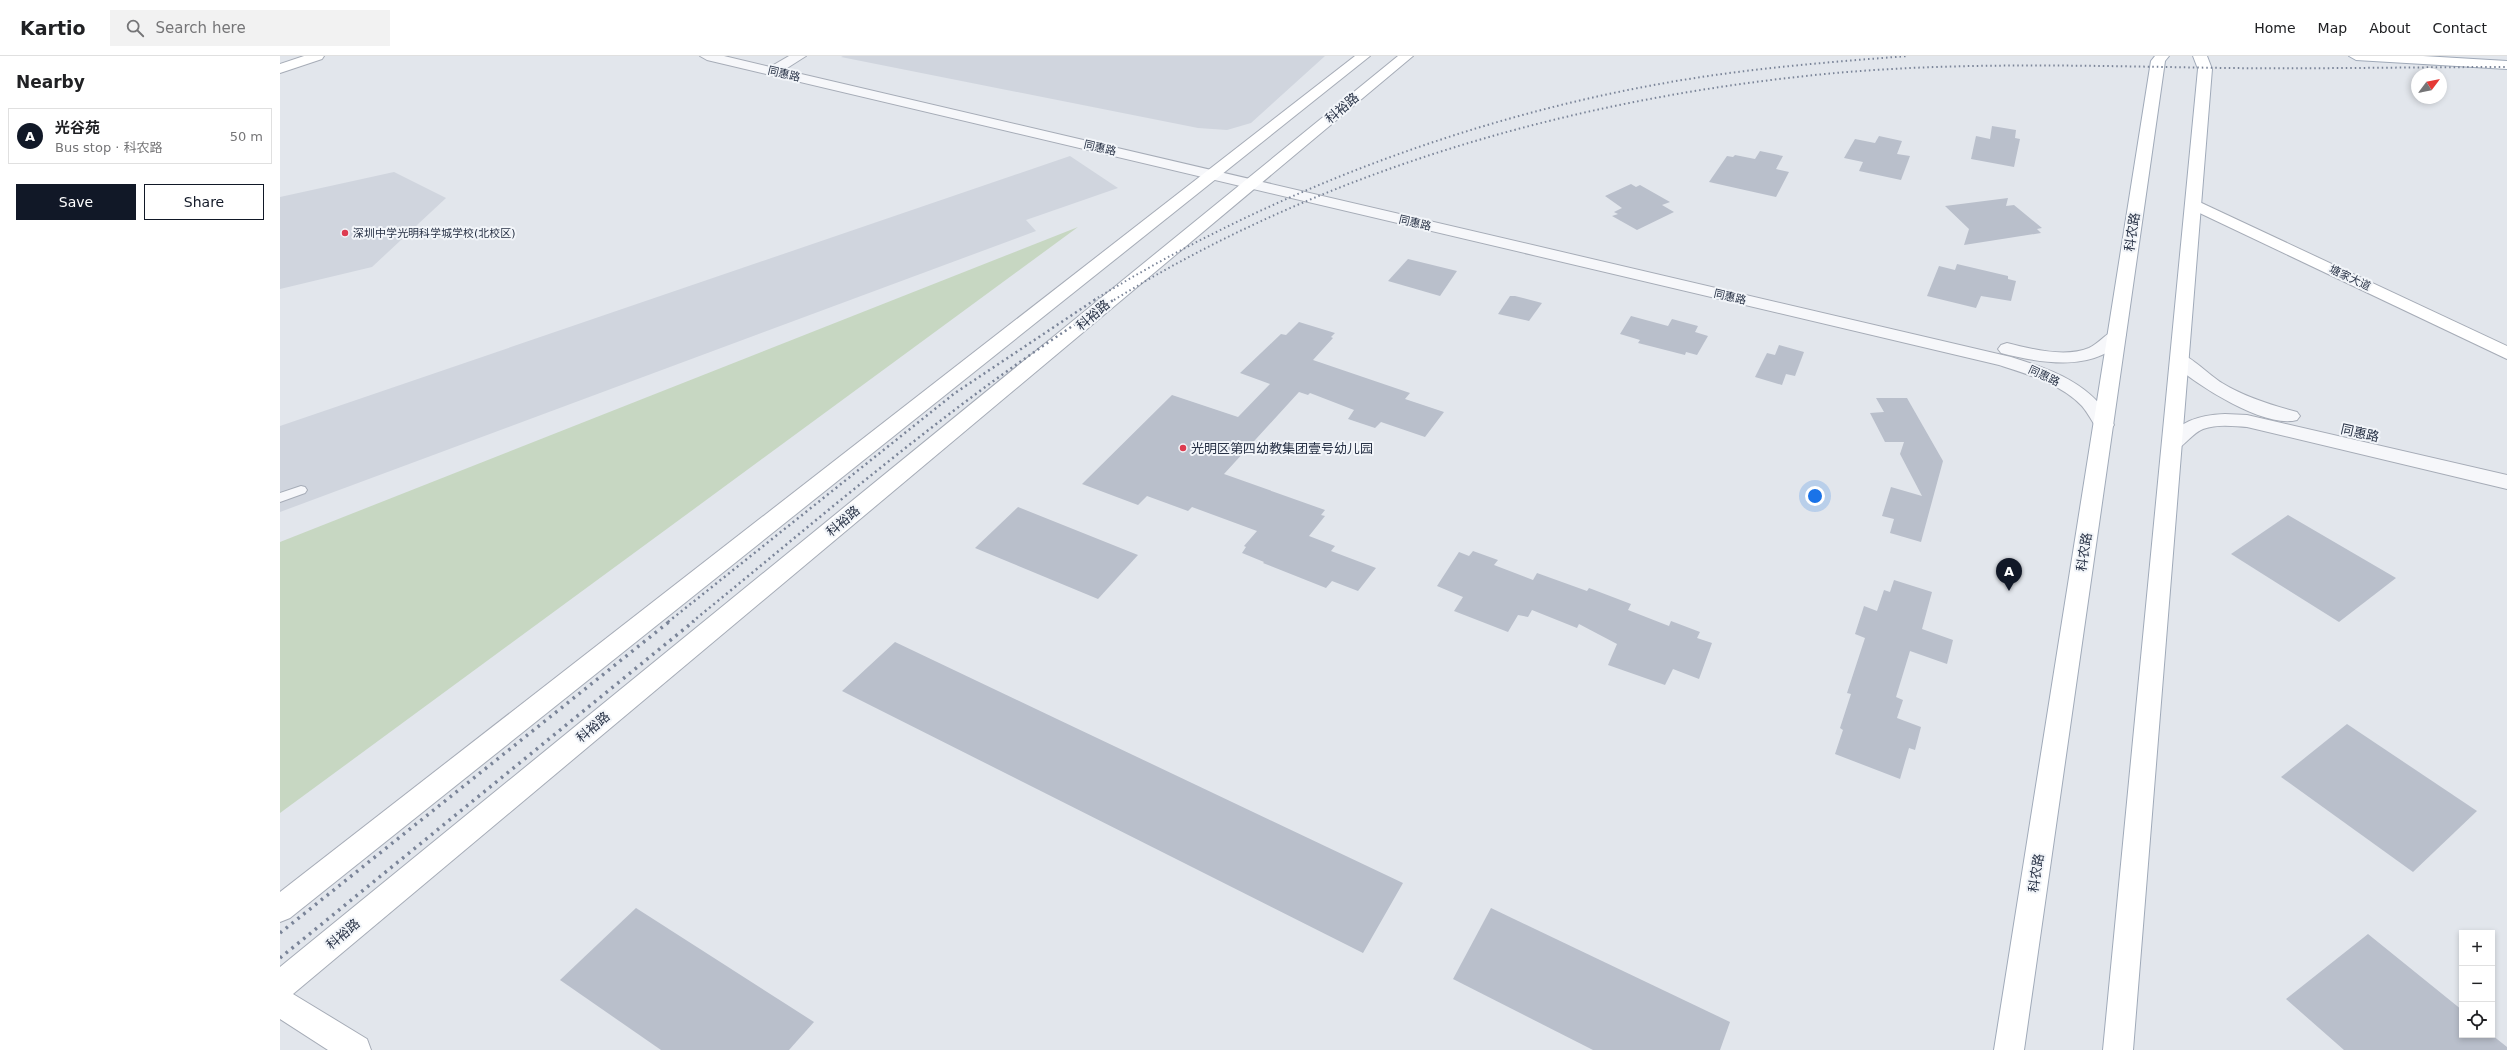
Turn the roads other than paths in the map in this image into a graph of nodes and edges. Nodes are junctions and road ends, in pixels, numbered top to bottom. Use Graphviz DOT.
graph roads {
  1 [pos="297,56"];
  2 [pos="317,56"];
  3 [pos="706,56"];
  4 [pos="749,56"];
  5 [pos="799,56"];
  6 [pos="1362,56"];
  7 [pos="1406,56"];
  8 [pos="2162,56"];
  9 [pos="2200,56"];
  10 [pos="2356,56"];
  11 [pos="280,62"];
  12 [pos="2507,65"];
  13 [pos="778,68"];
  14 [pos="280,69"];
  15 [pos="1218,170"];
  16 [pos="1256,179"];
  17 [pos="2193,197"];
  18 [pos="2117,335"];
  19 [pos="2507,336"];
  20 [pos="2507,352"];
  21 [pos="2179,359"];
  22 [pos="2104,425"];
  23 [pos="2172,445"];
  24 [pos="2507,468"];
  25 [pos="2507,482"];
  26 [pos="301,490"];
  27 [pos="280,498"];
  28 [pos="280,910"];
  29 [pos="280,986"];
  30 [pos="280,1002"];
  31 [pos="356,1050"];
  32 [pos="2009,1050"];
  33 [pos="2118,1050"];
  1 -- 11 [label="main road"];
  2 -- 14 [label="main road"];
  3 -- 13 [label="street, 同惠路"];
  4 -- 13 [label="street, 同惠路"];
  5 -- 13 [label="street"];
  6 -- 15 [label="main road"];
  7 -- 16 [label="main road, 科裕路"];
  8 -- 18 [label="main road, 科农路"];
  9 -- 17 [label="main road"];
  10 -- 12 [label="main road"];
  13 -- 15 [label="street, 同惠路"];
  15 -- 16 [label="street, 同惠路"];
  15 -- 28 [label="main road"];
  16 -- 18 [label="street, 同惠路"];
  16 -- 22 [label="street, 同惠路"];
  16 -- 29 [label="main road, 科裕路"];
  17 -- 19 [label="main road, 塘家大道"];
  17 -- 20 [label="main road, 塘家大道"];
  17 -- 21 [label="main road"];
  18 -- 22 [label="main road, 科农路"];
  21 -- 23 [label="main road"];
  21 -- 24 [label="street, 同惠路"];
  22 -- 32 [label="main road, 科农路"];
  23 -- 25 [label="street"];
  23 -- 33 [label="main road"];
  26 -- 27 [label="lane"];
  30 -- 31 [label="main road"];
}
